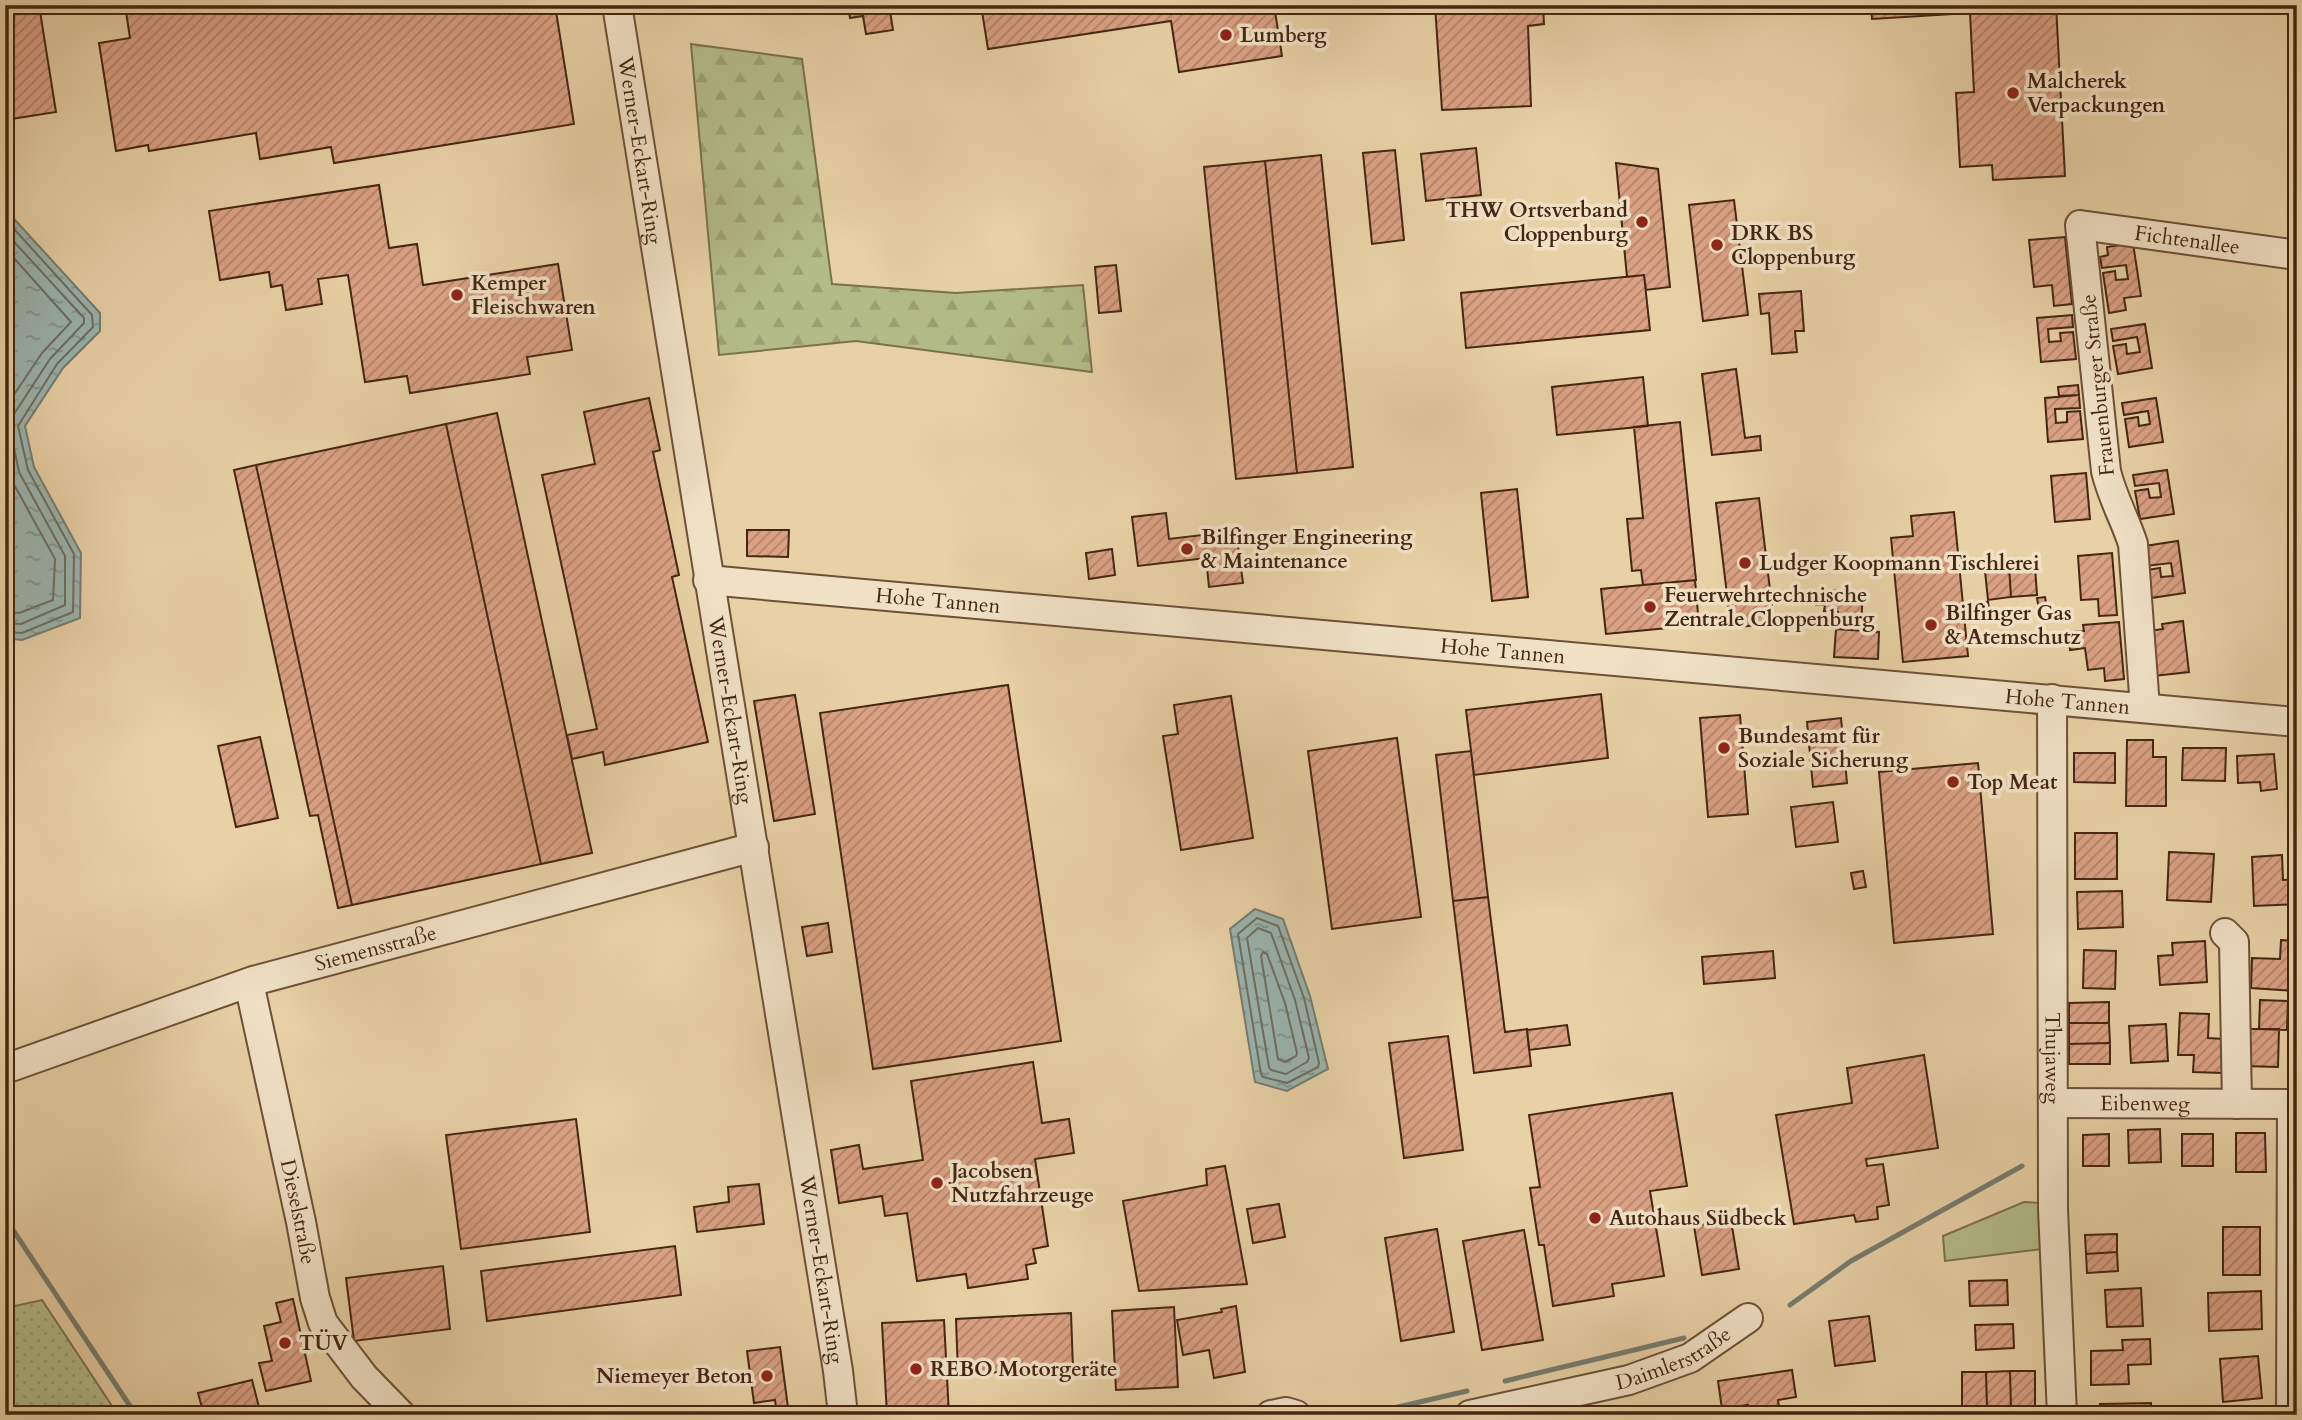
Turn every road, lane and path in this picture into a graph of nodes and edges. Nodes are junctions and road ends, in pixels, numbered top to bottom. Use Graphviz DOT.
graph roads {
  1 [pos="617,5"];
  2 [pos="2080,225"];
  3 [pos="2297,255"];
  4 [pos="708,580"];
  5 [pos="2052,699"];
  6 [pos="2145,708"];
  7 [pos="2297,722"];
  8 [pos="754,847"];
  9 [pos="2225,933"];
  10 [pos="249,983"];
  11 [pos="5,1069"];
  12 [pos="2054,1103"];
  13 [pos="2237,1104"];
  14 [pos="2295,1104"];
  15 [pos="1748,1318"];
  16 [pos="401,1415"];
  17 [pos="843,1415"];
  18 [pos="1271,1415"];
  19 [pos="1296,1415"];
  20 [pos="1470,1415"];
  21 [pos="2062,1415"];
  22 [pos="2291,1415"];
  1 -- 4 [label="street, Werner-Eckart-Ring"];
  2 -- 3 [label="street, Fichtenallee"];
  2 -- 6 [label="street, Frauenburger Straße"];
  4 -- 5 [label="street, Hohe Tannen"];
  4 -- 8 [label="street, Werner-Eckart-Ring"];
  5 -- 6 [label="street, Hohe Tannen"];
  5 -- 12 [label="street, Thujaweg"];
  6 -- 7 [label="street, Hohe Tannen"];
  8 -- 10 [label="street, Siemensstraße"];
  8 -- 17 [label="street, Werner-Eckart-Ring"];
  9 -- 13 [label="street"];
  10 -- 11 [label="street, Siemensstraße"];
  10 -- 16 [label="street, Dieselstraße"];
  12 -- 13 [label="street, Eibenweg"];
  12 -- 21 [label="street, Thujaweg"];
  13 -- 14 [label="street, Eibenweg"];
  14 -- 22 [label="street"];
  15 -- 20 [label="street, Daimlerstraße"];
  18 -- 19 [label="street"];
}
